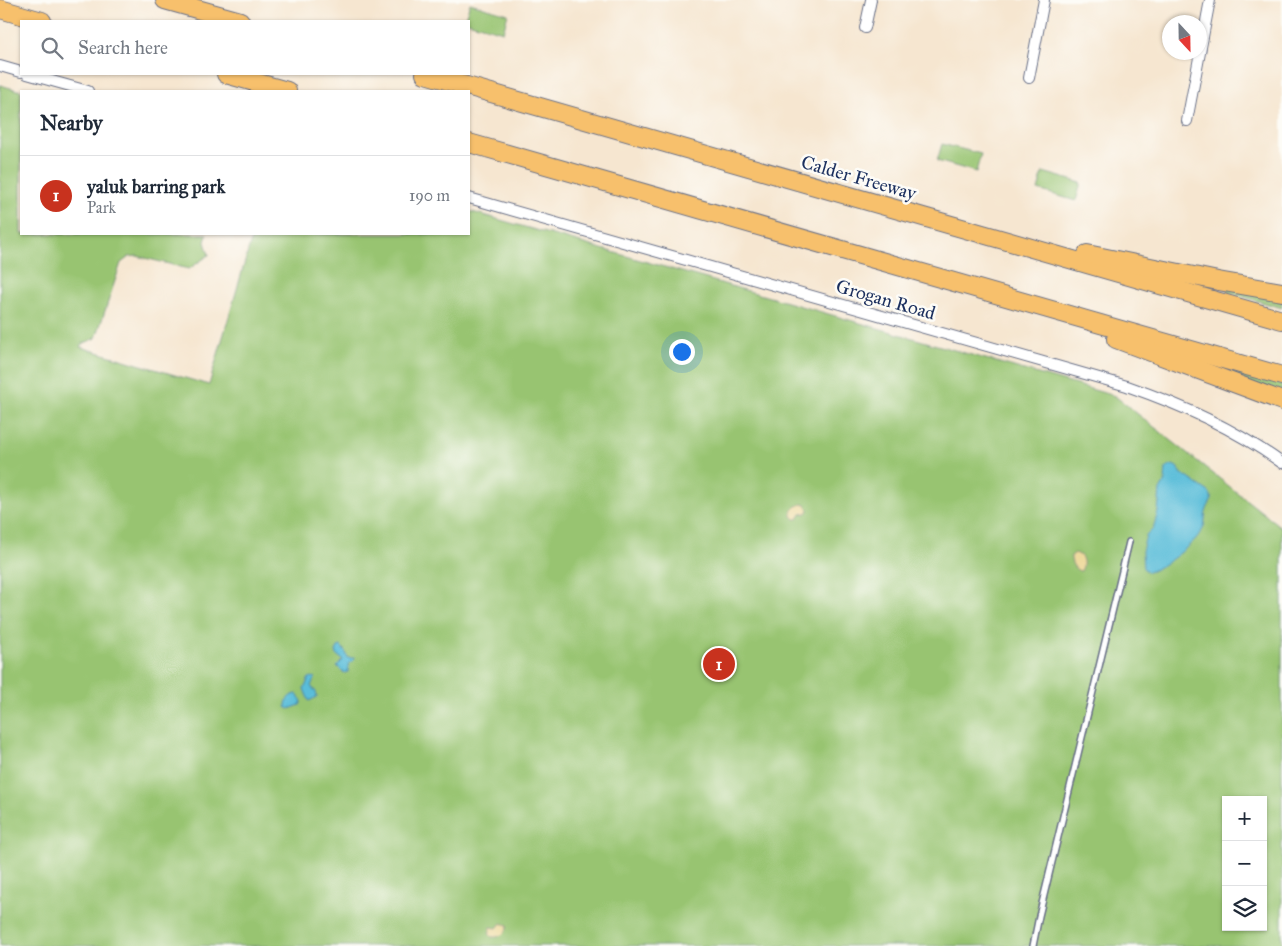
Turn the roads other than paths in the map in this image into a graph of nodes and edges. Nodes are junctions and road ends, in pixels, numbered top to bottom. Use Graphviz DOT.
graph roads {
  1 [pos="165,0"];
  2 [pos="871,0"];
  3 [pos="1044,0"];
  4 [pos="1210,0"];
  5 [pos="0,9"];
  6 [pos="38,20"];
  7 [pos="236,20"];
  8 [pos="865,28"];
  9 [pos="0,66"];
  10 [pos="20,72"];
  11 [pos="31,75"];
  12 [pos="230,75"];
  13 [pos="428,75"];
  14 [pos="1029,78"];
  15 [pos="84,90"];
  16 [pos="283,90"];
  17 [pos="1187,121"];
  18 [pos="470,143"];
  19 [pos="470,198"];
  20 [pos="666,199"];
  21 [pos="935,221"];
  22 [pos="1282,292"];
  23 [pos="1282,320"];
  24 [pos="1282,376"];
  25 [pos="1282,401"];
  26 [pos="1282,463"];
  27 [pos="1129,542"];
  28 [pos="1033,946"];
  1 -- 7 [label="highway"];
  2 -- 8 [label="street"];
  3 -- 14 [label="street"];
  4 -- 17 [label="street"];
  5 -- 6 [label="highway"];
  9 -- 10 [label="street"];
  11 -- 15 [label="street"];
  12 -- 16 [label="highway"];
  13 -- 21 [label="highway, Calder Freeway"];
  18 -- 20 [label="highway"];
  19 -- 26 [label="street, Grogan Road"];
  20 -- 24 [label="highway"];
  20 -- 25 [label="highway"];
  21 -- 22 [label="highway"];
  21 -- 23 [label="highway, Calder Freeway"];
  27 -- 28 [label="lane"];
}
